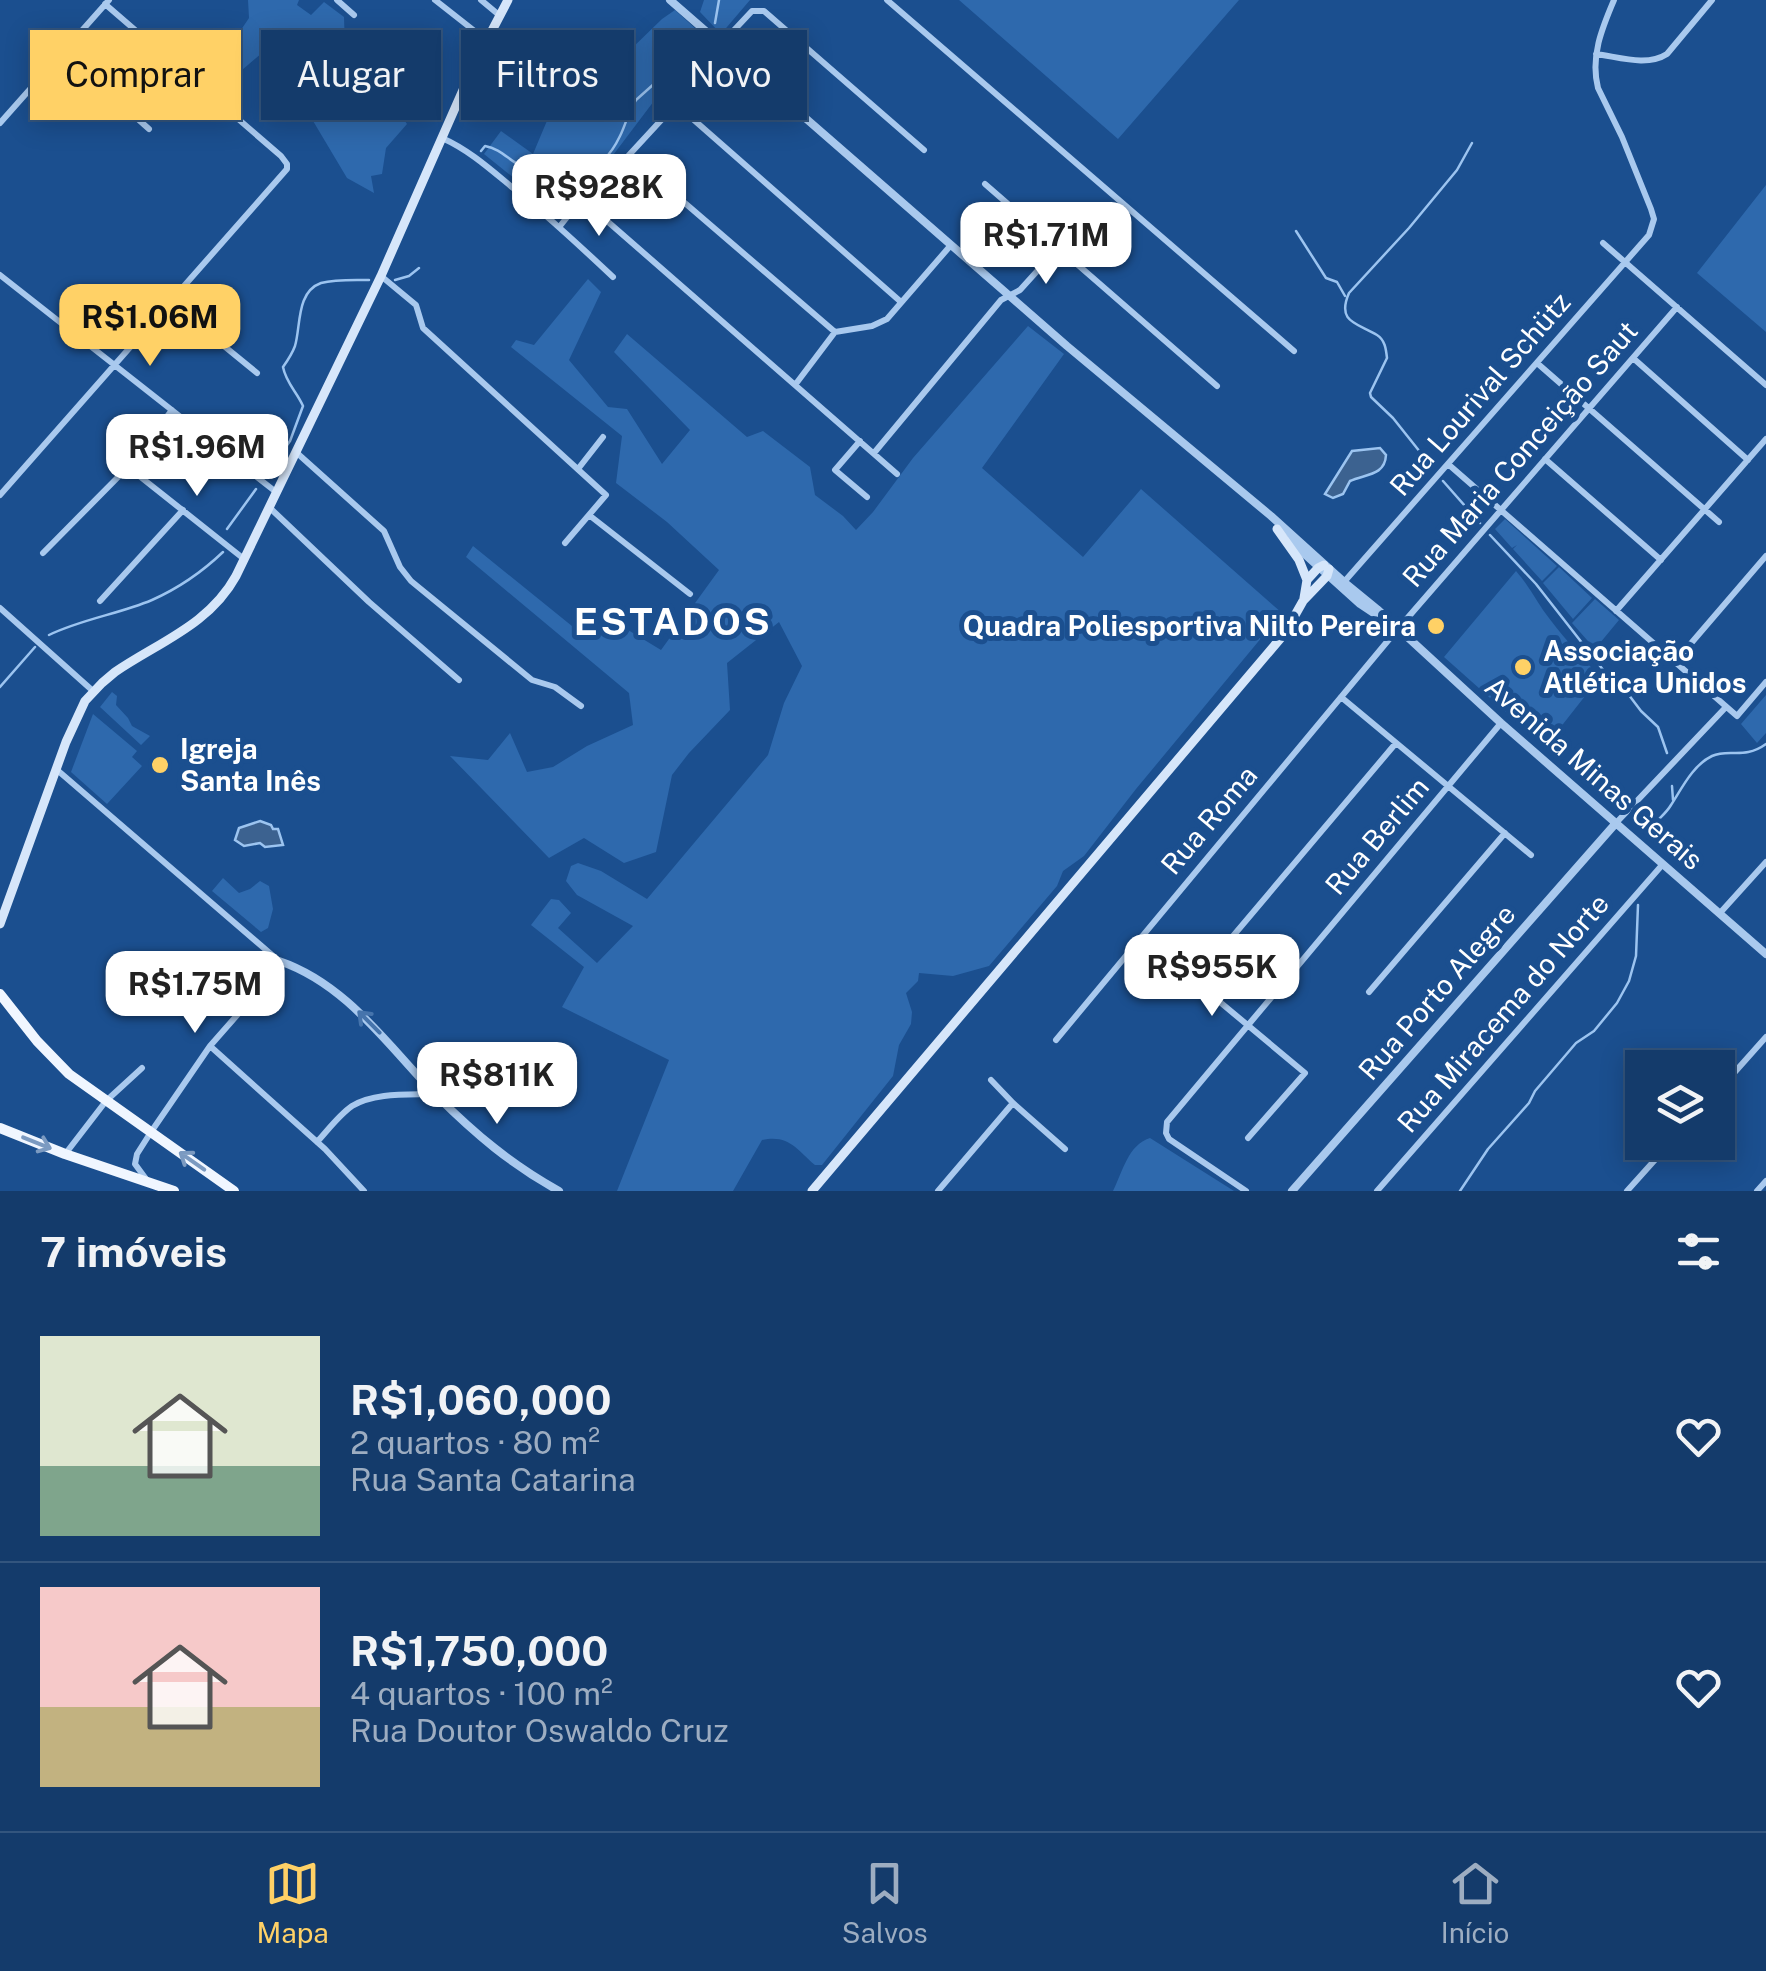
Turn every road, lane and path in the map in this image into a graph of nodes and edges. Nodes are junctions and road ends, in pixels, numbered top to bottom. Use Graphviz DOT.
graph roads {
  1 [pos="338,0"];
  2 [pos="435,0"];
  3 [pos="481,0"];
  4 [pos="508,0"];
  5 [pos="670,0"];
  6 [pos="886,0"];
  7 [pos="1614,0"];
  8 [pos="1712,0"];
  9 [pos="107,2"];
  10 [pos="354,15"];
  11 [pos="499,16"];
  12 [pos="82,30"];
  13 [pos="473,30"];
  14 [pos="491,30"];
  15 [pos="705,30"];
  16 [pos="734,30"];
  17 [pos="786,30"];
  18 [pos="807,48"];
  19 [pos="1596,54"];
  20 [pos="30,90"];
  21 [pos="461,96"];
  22 [pos="807,119"];
  23 [pos="138,120"];
  24 [pos="0,124"];
  25 [pos="149,130"];
  26 [pos="442,138"];
  27 [pos="924,150"];
  28 [pos="630,156"];
  29 [pos="984,184"];
  30 [pos="592,206"];
  31 [pos="560,226"];
  32 [pos="1603,243"];
  33 [pos="951,245"];
  34 [pos="1058,248"];
  35 [pos="1625,262"];
  36 [pos="0,274"];
  37 [pos="381,276"];
  38 [pos="613,277"];
  39 [pos="1009,296"];
  40 [pos="170,302"];
  41 [pos="901,302"];
  42 [pos="1677,308"];
  43 [pos="835,332"];
  44 [pos="1294,352"];
  45 [pos="1633,358"];
  46 [pos="1537,363"];
  47 [pos="115,365"];
  48 [pos="256,374"];
  49 [pos="795,385"];
  50 [pos="1766,385"];
  51 [pos="1217,386"];
  52 [pos="1589,408"];
  53 [pos="172,410"];
  54 [pos="603,437"];
  55 [pos="1766,440"];
  56 [pos="860,441"];
  57 [pos="296,453"];
  58 [pos="874,453"];
  59 [pos="1545,459"];
  60 [pos="1748,460"];
  61 [pos="1448,464"];
  62 [pos="128,468"];
  63 [pos="578,469"];
  64 [pos="897,474"];
  65 [pos="277,492"];
  66 [pos="0,495"];
  67 [pos="867,497"];
  68 [pos="1255,504"];
  69 [pos="270,508"];
  70 [pos="182,510"];
  71 [pos="1501,510"];
  72 [pos="1705,510"];
  73 [pos="589,516"];
  74 [pos="1719,522"];
  75 [pos="1277,529"];
  76 [pos="565,543"];
  77 [pos="43,552"];
  78 [pos="1766,556"];
  79 [pos="244,560"];
  80 [pos="1661,560"];
  81 [pos="1325,569"];
  82 [pos="1307,580"];
  83 [pos="1344,582"];
  84 [pos="690,594"];
  85 [pos="100,601"];
  86 [pos="1303,601"];
  87 [pos="0,608"];
  88 [pos="1616,611"];
  89 [pos="1395,628"];
  90 [pos="1675,662"];
  91 [pos="459,680"];
  92 [pos="1766,682"];
  93 [pos="94,691"];
  94 [pos="1342,697"];
  95 [pos="581,706"];
  96 [pos="1726,707"];
  97 [pos="1501,723"];
  98 [pos="1396,743"];
  99 [pos="56,769"];
  100 [pos="1448,786"];
  101 [pos="1616,824"];
  102 [pos="1505,834"];
  103 [pos="1531,855"];
  104 [pos="1766,862"];
  105 [pos="1663,864"];
  106 [pos="1720,913"];
  107 [pos="0,924"];
  108 [pos="1142,937"];
  109 [pos="1766,954"];
  110 [pos="279,961"];
  111 [pos="1195,981"];
  112 [pos="1369,992"];
  113 [pos="0,994"];
  114 [pos="1248,1026"];
  115 [pos="1766,1037"];
  116 [pos="1056,1040"];
  117 [pos="210,1046"];
  118 [pos="142,1068"];
  119 [pos="1735,1072"];
  120 [pos="991,1080"];
  121 [pos="435,1094"];
  122 [pos="106,1101"];
  123 [pos="1013,1103"];
  124 [pos="0,1128"];
  125 [pos="150,1132"];
  126 [pos="1248,1138"];
  127 [pos="317,1142"];
  128 [pos="1065,1148"];
  129 [pos="66,1154"];
  130 [pos="1655,1160"];
  131 [pos="1766,1181"];
  132 [pos="151,1184"];
  133 [pos="174,1191"];
  134 [pos="234,1191"];
  135 [pos="364,1191"];
  136 [pos="559,1191"];
  137 [pos="809,1191"];
  138 [pos="938,1191"];
  139 [pos="1246,1191"];
  140 [pos="1292,1191"];
  141 [pos="1378,1191"];
  142 [pos="1627,1191"];
  143 [pos="1757,1191"];
  1 -- 10 [label="street"];
  2 -- 13 [label="street"];
  3 -- 11 [label="street"];
  4 -- 11 [label="main road"];
  5 -- 15 [label="street, Avenida Minas Gerais"];
  6 -- 44 [label="street"];
  7 -- 19 [label="street"];
  8 -- 19 [label="street"];
  9 -- 12 [label="street"];
  9 -- 40 [label="street"];
  11 -- 14 [label="main road"];
  16 -- 17 [label="street"];
  18 -- 27 [label="street"];
  19 -- 35 [label="street, Rua Lourival Schütz"];
  20 -- 24 [label="street"];
  21 -- 26 [label="main road"];
  22 -- 33 [label="street, Avenida Minas Gerais"];
  23 -- 25 [label="street"];
  26 -- 31 [label="street"];
  26 -- 37 [label="main road"];
  28 -- 30 [label="street"];
  28 -- 41 [label="street"];
  28 -- 43 [label="street"];
  29 -- 34 [label="street"];
  30 -- 31 [label="street"];
  30 -- 49 [label="street"];
  31 -- 38 [label="street"];
  32 -- 35 [label="street"];
  33 -- 39 [label="street, Avenida Minas Gerais"];
  33 -- 41 [label="street"];
  34 -- 39 [label="street"];
  34 -- 51 [label="street"];
  35 -- 42 [label="street"];
  35 -- 46 [label="street, Rua Lourival Schütz"];
  36 -- 47 [label="street"];
  37 -- 57 [label="main road"];
  37 -- 63 [label="street"];
  39 -- 58 [label="street"];
  39 -- 68 [label="street, Avenida Minas Gerais"];
  40 -- 47 [label="street"];
  40 -- 48 [label="street"];
  41 -- 43 [label="street"];
  42 -- 45 [label="street, Rua Maria Conceição Saut"];
  42 -- 50 [label="street"];
  43 -- 49 [label="street"];
  45 -- 52 [label="street, Rua Maria Conceição Saut"];
  45 -- 60 [label="street"];
  46 -- 52 [label="street"];
  46 -- 61 [label="street, Rua Lourival Schütz"];
  47 -- 53 [label="street"];
  47 -- 66 [label="street"];
  49 -- 56 [label="street"];
  52 -- 59 [label="street, Rua Maria Conceição Saut"];
  52 -- 72 [label="street"];
  53 -- 62 [label="street"];
  53 -- 65 [label="street"];
  54 -- 63 [label="street"];
  55 -- 60 [label="street"];
  56 -- 58 [label="street"];
  56 -- 67 [label="street"];
  57 -- 65 [label="main road"];
  57 -- 95 [label="street"];
  58 -- 64 [label="street"];
  59 -- 71 [label="street, Rua Maria Conceição Saut"];
  59 -- 80 [label="street"];
  60 -- 72 [label="street"];
  61 -- 71 [label="street"];
  61 -- 83 [label="street, Rua Lourival Schütz"];
  62 -- 70 [label="street"];
  62 -- 77 [label="street"];
  63 -- 73 [label="street"];
  65 -- 69 [label="main road"];
  68 -- 75 [label="street, Avenida Minas Gerais"];
  68 -- 81 [label="street, Avenida Minas Gerais"];
  69 -- 79 [label="main road"];
  69 -- 91 [label="street"];
  70 -- 79 [label="street"];
  70 -- 85 [label="street"];
  71 -- 88 [label="street"];
  71 -- 89 [label="street, Rua Maria Conceição Saut"];
  72 -- 74 [label="street"];
  72 -- 80 [label="street"];
  73 -- 76 [label="street"];
  73 -- 84 [label="street"];
  75 -- 81 [label="street, Avenida Minas Gerais"];
  75 -- 82 [label="main road"];
  78 -- 90 [label="street"];
  79 -- 93 [label="main road"];
  80 -- 88 [label="street"];
  81 -- 82 [label="main road"];
  81 -- 83 [label="street, Avenida Minas Gerais"];
  81 -- 86 [label="main road"];
  81 -- 89 [label="street, Avenida Minas Gerais"];
  82 -- 86 [label="main road"];
  83 -- 89 [label="street, Avenida Minas Gerais"];
  86 -- 137 [label="main road"];
  87 -- 93 [label="street"];
  88 -- 90 [label="street"];
  89 -- 94 [label="street, Rua Roma"];
  89 -- 97 [label="street, Avenida Minas Gerais"];
  90 -- 96 [label="street"];
  92 -- 96 [label="street"];
  93 -- 99 [label="main road"];
  94 -- 98 [label="street"];
  94 -- 108 [label="street, Rua Roma"];
  96 -- 101 [label="street"];
  97 -- 100 [label="street, Rua Berlim"];
  97 -- 101 [label="street, Avenida Minas Gerais"];
  98 -- 100 [label="street"];
  98 -- 111 [label="street"];
  99 -- 107 [label="main road"];
  99 -- 110 [label="street"];
  100 -- 102 [label="street"];
  100 -- 114 [label="street, Rua Berlim"];
  101 -- 105 [label="street, Avenida Minas Gerais"];
  101 -- 140 [label="street, Rua Porto Alegre"];
  102 -- 103 [label="street"];
  102 -- 112 [label="street"];
  104 -- 106 [label="street"];
  105 -- 106 [label="street, Avenida Minas Gerais"];
  105 -- 141 [label="street, Rua Miracema do Norte"];
  106 -- 109 [label="street, Avenida Minas Gerais"];
  108 -- 111 [label="street"];
  108 -- 116 [label="street, Rua Roma"];
  110 -- 117 [label="street"];
  121 -- 110 [label="street, one-way"];
  111 -- 114 [label="street"];
  113 -- 122 [label="main road"];
  114 -- 126 [label="street"];
  114 -- 139 [label="street, Rua Berlim"];
  115 -- 119 [label="street"];
  117 -- 125 [label="street"];
  117 -- 127 [label="street"];
  118 -- 122 [label="street"];
  120 -- 123 [label="street"];
  121 -- 127 [label="street"];
  121 -- 136 [label="street"];
  122 -- 125 [label="main road"];
  122 -- 129 [label="street"];
  123 -- 128 [label="street"];
  123 -- 138 [label="street"];
  124 -- 129 [label="main road, one-way"];
  125 -- 132 [label="street"];
  134 -- 125 [label="main road, one-way"];
  127 -- 135 [label="street"];
  129 -- 132 [label="main road"];
  130 -- 142 [label="street"];
  131 -- 143 [label="street"];
  132 -- 133 [label="main road"];
}
